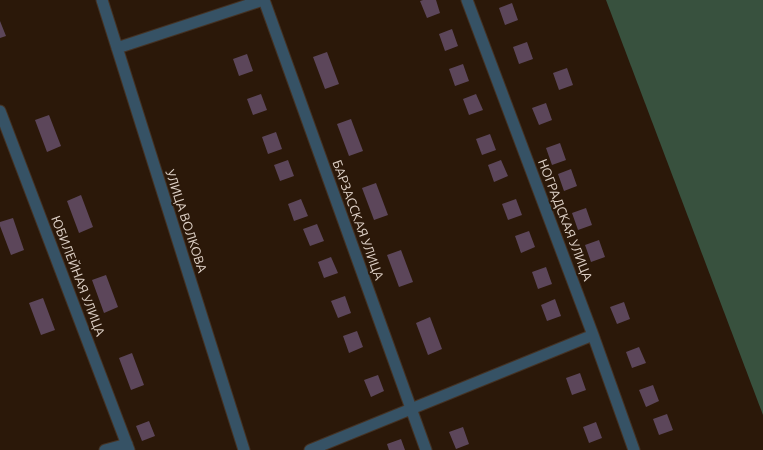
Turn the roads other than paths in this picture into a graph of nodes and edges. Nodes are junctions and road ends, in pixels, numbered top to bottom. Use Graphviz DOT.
graph roads {
  1 [pos="102,0"];
  2 [pos="264,0"];
  3 [pos="467,0"];
  4 [pos="117,48"];
  5 [pos="0,111"];
  6 [pos="593,335"];
  7 [pos="411,409"];
  8 [pos="128,447"];
  9 [pos="105,450"];
  10 [pos="244,450"];
  11 [pos="310,450"];
  12 [pos="426,450"];
  13 [pos="634,450"];
  1 -- 4 [label="street, УЛИЦА ВОЛКОВА"];
  2 -- 4 [label="street"];
  2 -- 7 [label="street, БАРЗАССКАЯ УЛИЦА"];
  3 -- 6 [label="street, НОГРАДСКАЯ УЛИЦА"];
  4 -- 10 [label="street, УЛИЦА ВОЛКОВА"];
  5 -- 8 [label="street, ЮБИЛЕЙНАЯ УЛИЦА"];
  6 -- 7 [label="street"];
  6 -- 13 [label="street, НОГРАДСКАЯ УЛИЦА"];
  7 -- 11 [label="street"];
  7 -- 12 [label="street, БАРЗАССКАЯ УЛИЦА"];
  8 -- 9 [label="street"];
}
